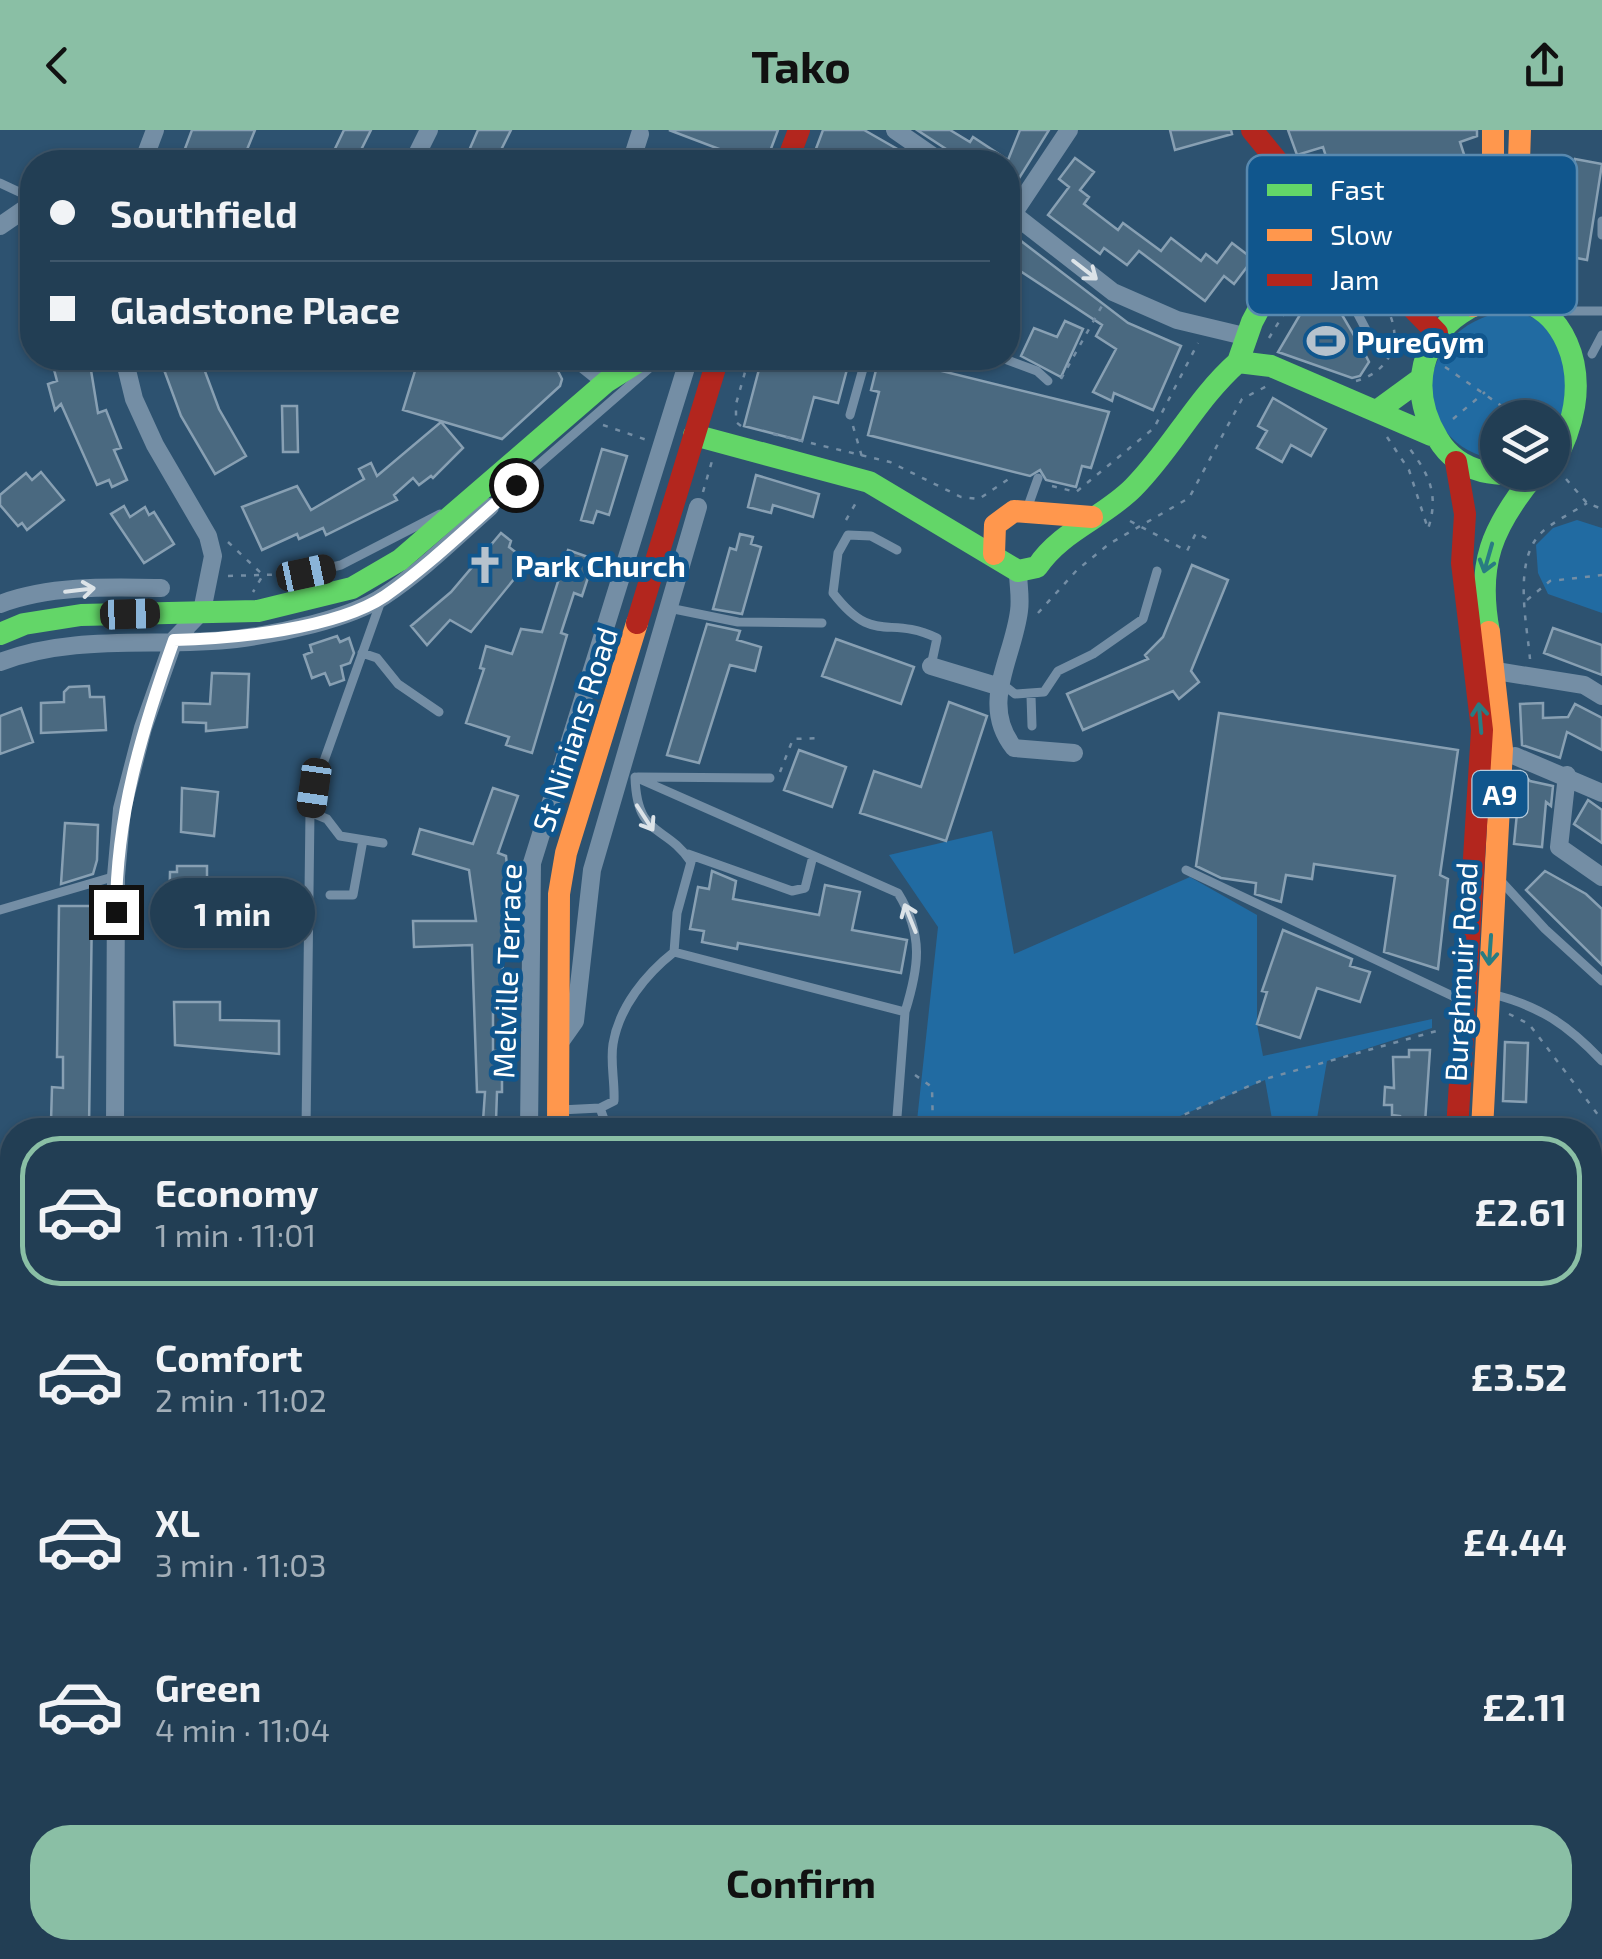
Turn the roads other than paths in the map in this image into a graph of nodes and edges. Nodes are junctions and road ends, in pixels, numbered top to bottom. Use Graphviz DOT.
graph roads {
  1 [pos="895,130"];
  2 [pos="1069,130"];
  3 [pos="1252,130"];
  4 [pos="1520,130"];
  5 [pos="640,134"];
  6 [pos="639,150"];
  7 [pos="923,150"];
  8 [pos="1271,155"];
  9 [pos="1519,155"];
  10 [pos="1020,198"];
  11 [pos="20,210"];
  12 [pos="1020,220"];
  13 [pos="1602,221"];
  14 [pos="0,226"];
  15 [pos="1602,235"];
  16 [pos="1577,310"];
  17 [pos="1602,311"];
  18 [pos="1257,315"];
  19 [pos="1358,315"];
  20 [pos="1420,315"];
  21 [pos="1460,315"];
  22 [pos="1558,315"];
  23 [pos="1437,333"];
  24 [pos="1244,336"];
  25 [pos="1374,345"];
  26 [pos="1598,358"];
  27 [pos="1238,362"];
  28 [pos="1020,367"];
  29 [pos="128,370"];
  30 [pos="591,370"];
  31 [pos="625,370"];
  32 [pos="647,370"];
  33 [pos="686,370"];
  34 [pos="714,370"];
  35 [pos="863,370"];
  36 [pos="1048,380"];
  37 [pos="1418,381"];
  38 [pos="606,382"];
  39 [pos="850,415"];
  40 [pos="1380,418"];
  41 [pos="1439,429"];
  42 [pos="694,435"];
  43 [pos="1570,459"];
  44 [pos="1456,462"];
  45 [pos="1480,474"];
  46 [pos="1038,478"];
  47 [pos="1528,490"];
  48 [pos="480,503"];
  49 [pos="698,507"];
  50 [pos="1032,514"];
  51 [pos="1092,517"];
  52 [pos="995,525"];
  53 [pos="943,528"];
  54 [pos="1050,546"];
  55 [pos="897,550"];
  56 [pos="994,554"];
  57 [pos="327,568"];
  58 [pos="1157,570"];
  59 [pos="1018,571"];
  60 [pos="306,573"];
  61 [pos="162,588"];
  62 [pos="334,594"];
  63 [pos="382,598"];
  64 [pos="0,604"];
  65 [pos="658,605"];
  66 [pos="202,611"];
  67 [pos="822,623"];
  68 [pos="0,634"];
  69 [pos="174,640"];
  70 [pos="362,653"];
  71 [pos="0,662"];
  72 [pos="932,666"];
  73 [pos="1496,672"];
  74 [pos="998,684"];
  75 [pos="1031,696"];
  76 [pos="1602,696"];
  77 [pos="439,712"];
  78 [pos="1032,726"];
  79 [pos="1074,753"];
  80 [pos="1515,756"];
  81 [pos="1567,775"];
  82 [pos="635,777"];
  83 [pos="770,778"];
  84 [pos="1602,794"];
  85 [pos="310,812"];
  86 [pos="362,840"];
  87 [pos="383,843"];
  88 [pos="685,853"];
  89 [pos="813,856"];
  90 [pos="1186,870"];
  91 [pos="1495,874"];
  92 [pos="116,876"];
  93 [pos="1602,876"];
  94 [pos="330,896"];
  95 [pos="0,910"];
  96 [pos="674,952"];
  97 [pos="1602,981"];
  98 [pos="1477,1006"];
  99 [pos="905,1012"];
  100 [pos="1602,1061"];
  101 [pos="600,1108"];
  102 [pos="115,1118"];
  103 [pos="306,1118"];
  104 [pos="529,1118"];
  105 [pos="558,1118"];
  106 [pos="565,1118"];
  107 [pos="604,1118"];
  108 [pos="897,1118"];
  109 [pos="1459,1118"];
  110 [pos="1482,1118"];
  1 -- 7 [label="street"];
  2 -- 10 [label="street"];
  3 -- 8 [label="street"];
  4 -- 9 [label="street"];
  5 -- 6 [label="street"];
  11 -- 14 [label="street"];
  12 -- 24 [label="street, one-way"];
  13 -- 15 [label="lane"];
  16 -- 17 [label="lane"];
  18 -- 24 [label="street"];
  19 -- 25 [label="lane"];
  20 -- 23 [label="street"];
  21 -- 23 [label="street"];
  22 -- 26 [label="street"];
  23 -- 37 [label="street"];
  24 -- 27 [label="street"];
  26 -- 43 [label="street"];
  27 -- 40 [label="street"];
  27 -- 51 [label="street"];
  28 -- 36 [label="lane"];
  29 -- 66 [label="street"];
  30 -- 38 [label="street"];
  31 -- 38 [label="street"];
  32 -- 48 [label="lane"];
  33 -- 104 [label="street, Melville Terrace"];
  34 -- 42 [label="street, St Ninians Road"];
  35 -- 39 [label="lane"];
  37 -- 40 [label="street"];
  37 -- 41 [label="street"];
  38 -- 48 [label="street"];
  40 -- 41 [label="street"];
  41 -- 44 [label="street"];
  42 -- 53 [label="street"];
  42 -- 65 [label="street, St Ninians Road"];
  44 -- 45 [label="street"];
  98 -- 44 [label="street, Burghmuir Road / A9, one-way"];
  46 -- 50 [label="lane"];
  47 -- 73 [label="street, Burghmuir Road / A9, one-way"];
  48 -- 57 [label="lane"];
  48 -- 62 [label="street"];
  48 -- 63 [label="street"];
  49 -- 65 [label="street"];
  50 -- 51 [label="street"];
  50 -- 52 [label="street"];
  50 -- 54 [label="street"];
  51 -- 54 [label="street"];
  52 -- 53 [label="street"];
  52 -- 56 [label="street"];
  53 -- 56 [label="street"];
  54 -- 59 [label="street"];
  55 -- 72 [label="lane"];
  56 -- 59 [label="street"];
  57 -- 60 [label="lane"];
  57 -- 62 [label="lane"];
  58 -- 75 [label="lane"];
  59 -- 74 [label="street"];
  64 -- 61 [label="street, one-way"];
  62 -- 66 [label="street"];
  63 -- 69 [label="street"];
  63 -- 70 [label="lane"];
  65 -- 67 [label="lane"];
  65 -- 105 [label="street, St Ninians Road"];
  66 -- 68 [label="street"];
  66 -- 69 [label="street"];
  69 -- 71 [label="street"];
  69 -- 92 [label="street"];
  70 -- 77 [label="lane"];
  70 -- 85 [label="lane"];
  72 -- 74 [label="street"];
  73 -- 76 [label="street"];
  73 -- 91 [label="street, Burghmuir Road / A9"];
  74 -- 75 [label="lane"];
  74 -- 79 [label="street"];
  75 -- 78 [label="lane"];
  80 -- 81 [label="street"];
  81 -- 84 [label="street"];
  81 -- 93 [label="street"];
  82 -- 83 [label="lane"];
  82 -- 88 [label="lane, one-way"];
  82 -- 89 [label="lane"];
  85 -- 86 [label="lane"];
  85 -- 103 [label="lane"];
  86 -- 87 [label="lane"];
  86 -- 94 [label="lane"];
  88 -- 89 [label="lane"];
  88 -- 96 [label="lane"];
  99 -- 89 [label="lane, one-way"];
  90 -- 98 [label="lane"];
  91 -- 97 [label="lane"];
  91 -- 98 [label="street, Burghmuir Road / A9, one-way"];
  92 -- 95 [label="lane"];
  92 -- 102 [label="street"];
  96 -- 99 [label="lane"];
  96 -- 101 [label="lane"];
  98 -- 100 [label="lane"];
  98 -- 109 [label="street, Burghmuir Road / A9"];
  98 -- 110 [label="street, Burghmuir Road / A9"];
  99 -- 108 [label="lane"];
  101 -- 106 [label="lane"];
  101 -- 107 [label="lane"];
}
